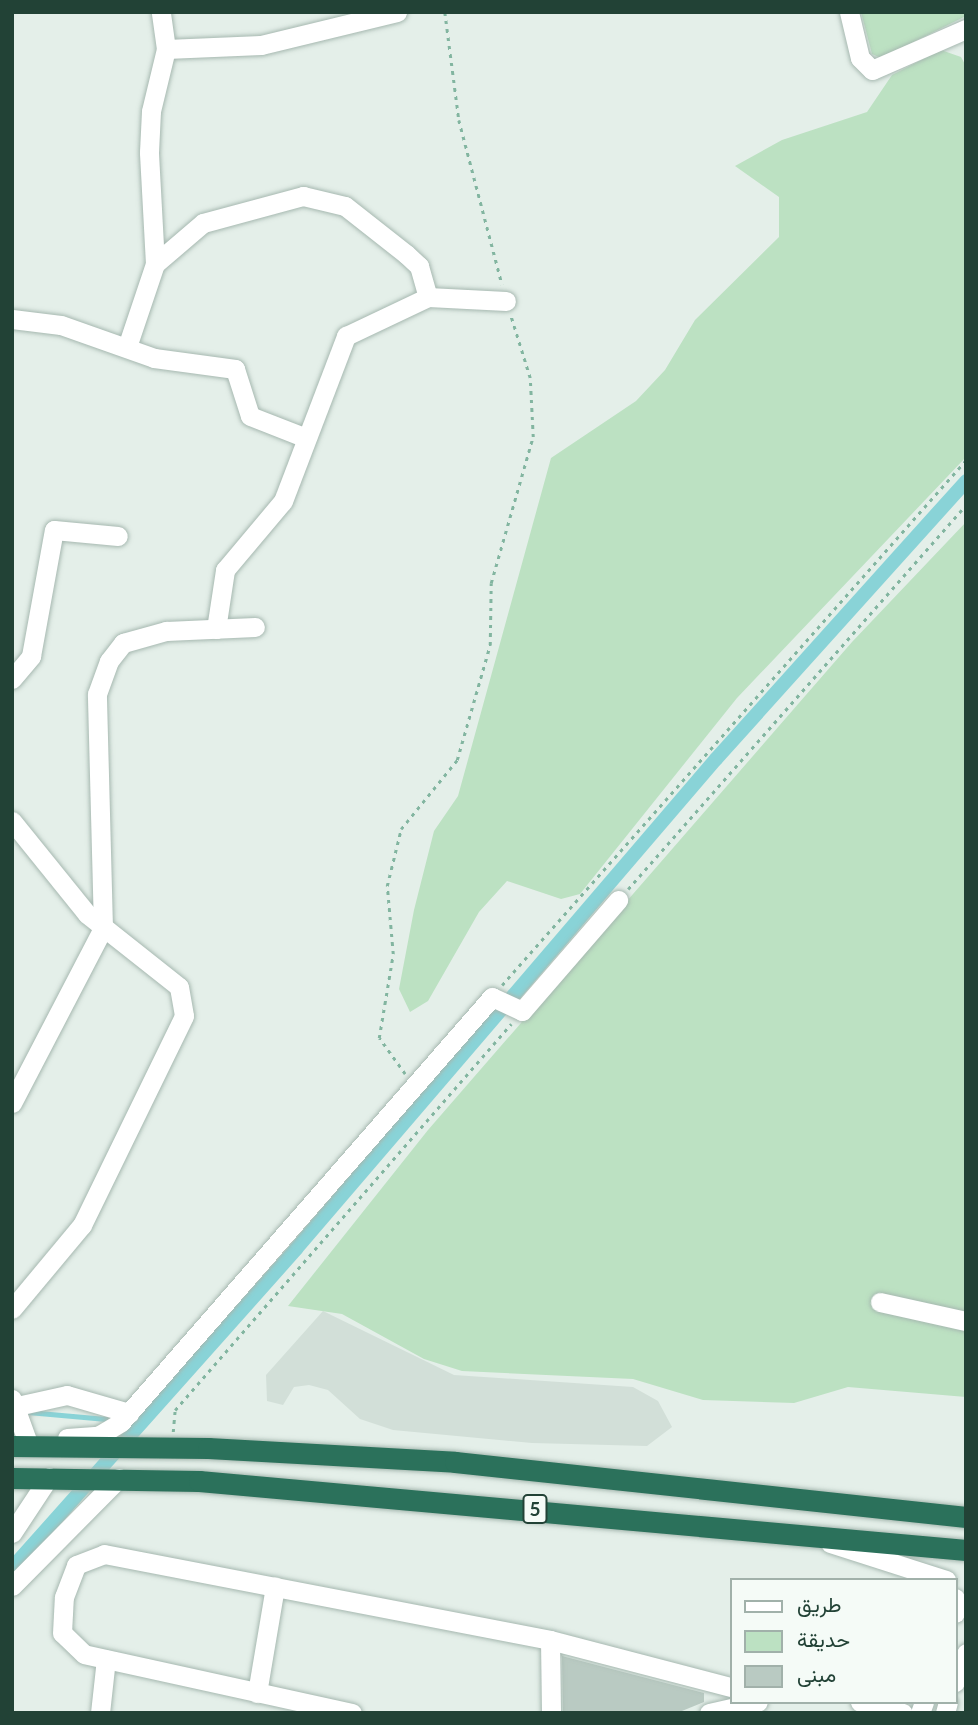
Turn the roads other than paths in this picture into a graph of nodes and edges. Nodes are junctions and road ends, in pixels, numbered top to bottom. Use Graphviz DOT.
graph roads {
  1 [pos="161,12"];
  2 [pos="397,12"];
  3 [pos="849,12"];
  4 [pos="966,29"];
  5 [pos="166,49"];
  6 [pos="155,264"];
  7 [pos="428,297"];
  8 [pos="506,301"];
  9 [pos="12,319"];
  10 [pos="127,346"];
  11 [pos="304,437"];
  12 [pos="118,536"];
  13 [pos="255,628"];
  14 [pos="216,629"];
  15 [pos="12,679"];
  16 [pos="12,821"];
  17 [pos="618,900"];
  18 [pos="103,928"];
  19 [pos="12,1103"];
  20 [pos="880,1302"];
  21 [pos="12,1309"];
  22 [pos="966,1321"];
  23 [pos="129,1413"];
  24 [pos="20,1426"];
  25 [pos="346,1454"];
  26 [pos="58,1477"];
  27 [pos="12,1478"];
  28 [pos="111,1478"];
  29 [pos="345,1493"];
  30 [pos="966,1517"];
  31 [pos="12,1532"];
  32 [pos="802,1534"];
  33 [pos="966,1550"];
  34 [pos="940,1578"];
  35 [pos="12,1586"];
  36 [pos="275,1587"];
  37 [pos="550,1640"];
  38 [pos="966,1653"];
  39 [pos="106,1659"];
  40 [pos="957,1677"];
  41 [pos="730,1687"];
  42 [pos="257,1693"];
  43 [pos="749,1704"];
  44 [pos="868,1704"];
  45 [pos="100,1713"];
  46 [pos="352,1713"];
  47 [pos="551,1713"];
  48 [pos="709,1713"];
  49 [pos="903,1713"];
  1 -- 5 [label="street"];
  2 -- 5 [label="street"];
  3 -- 4 [label="street"];
  5 -- 6 [label="street"];
  6 -- 7 [label="street"];
  6 -- 10 [label="street"];
  7 -- 8 [label="street"];
  7 -- 11 [label="street"];
  9 -- 10 [label="street"];
  10 -- 11 [label="street"];
  11 -- 14 [label="street"];
  12 -- 15 [label="street"];
  13 -- 14 [label="street"];
  14 -- 18 [label="street"];
  16 -- 18 [label="street"];
  17 -- 23 [label="street"];
  18 -- 19 [label="street"];
  18 -- 21 [label="street"];
  20 -- 22 [label="street"];
  23 -- 24 [label="street"];
  23 -- 24 [label="street"];
  24 -- 25 [label="highway, 5"];
  25 -- 29 [label="highway"];
  25 -- 30 [label="highway, 5"];
  26 -- 27 [label="highway, 5"];
  26 -- 28 [label="highway, 5"];
  26 -- 31 [label="street"];
  28 -- 29 [label="highway, 5"];
  28 -- 35 [label="street"];
  29 -- 32 [label="highway, 5"];
  32 -- 33 [label="highway, 5"];
  32 -- 34 [label="street"];
  36 -- 37 [label="street"];
  36 -- 39 [label="street"];
  36 -- 42 [label="street"];
  37 -- 41 [label="street"];
  37 -- 47 [label="street"];
  38 -- 40 [label="street"];
  39 -- 42 [label="street"];
  39 -- 45 [label="street"];
  42 -- 46 [label="street"];
  43 -- 48 [label="street"];
  44 -- 49 [label="street"];
}
